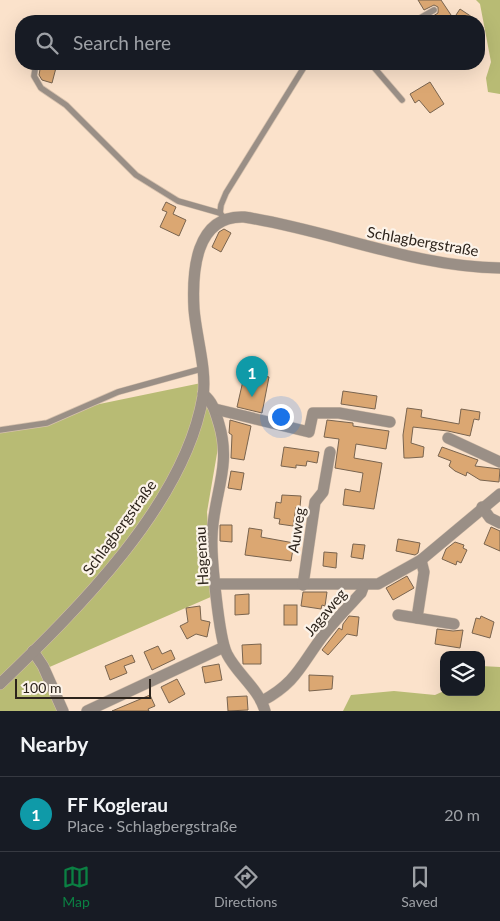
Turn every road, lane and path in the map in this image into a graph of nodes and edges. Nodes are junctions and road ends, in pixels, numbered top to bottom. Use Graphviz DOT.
graph roads {
  1 [pos="434,10"];
  2 [pos="425,15"];
  3 [pos="35,70"];
  4 [pos="302,70"];
  5 [pos="377,70"];
  6 [pos="402,100"];
  7 [pos="222,215"];
  8 [pos="500,268"];
  9 [pos="201,369"];
  10 [pos="203,394"];
  11 [pos="215,409"];
  12 [pos="390,422"];
  13 [pos="0,430"];
  14 [pos="448,438"];
  15 [pos="330,452"];
  16 [pos="500,462"];
  17 [pos="500,494"];
  18 [pos="482,507"];
  19 [pos="500,523"];
  20 [pos="421,560"];
  21 [pos="216,584"];
  22 [pos="303,585"];
  23 [pos="364,585"];
  24 [pos="398,615"];
  25 [pos="417,618"];
  26 [pos="454,624"];
  27 [pos="224,647"];
  28 [pos="33,652"];
  29 [pos="0,684"];
  30 [pos="263,706"];
  31 [pos="63,711"];
  32 [pos="87,711"];
  1 -- 2 [label="lane"];
  3 -- 7 [label="lane, Schlagbergstraße"];
  4 -- 7 [label="lane, Schlagbergstraße"];
  5 -- 6 [label="lane"];
  7 -- 8 [label="street, Schlagbergstraße"];
  7 -- 9 [label="street, Schlagbergstraße"];
  9 -- 10 [label="street, Schlagbergstraße"];
  9 -- 13 [label="lane"];
  10 -- 11 [label="street, Hagenau"];
  10 -- 28 [label="street, Schlagbergstraße"];
  11 -- 12 [label="street"];
  11 -- 21 [label="street, Hagenau"];
  14 -- 16 [label="street"];
  15 -- 22 [label="street, Auweg"];
  17 -- 18 [label="street, Jagaweg"];
  18 -- 19 [label="street"];
  18 -- 20 [label="street, Jagaweg"];
  20 -- 23 [label="street, Jagaweg"];
  20 -- 25 [label="street"];
  21 -- 22 [label="street"];
  21 -- 27 [label="street, Hagenau"];
  22 -- 23 [label="street"];
  23 -- 30 [label="street, Jagaweg"];
  24 -- 25 [label="street"];
  25 -- 26 [label="street"];
  27 -- 30 [label="street, Hagenau"];
  27 -- 32 [label="street"];
  28 -- 29 [label="street, Schlagbergstraße"];
  28 -- 31 [label="street"];
}
